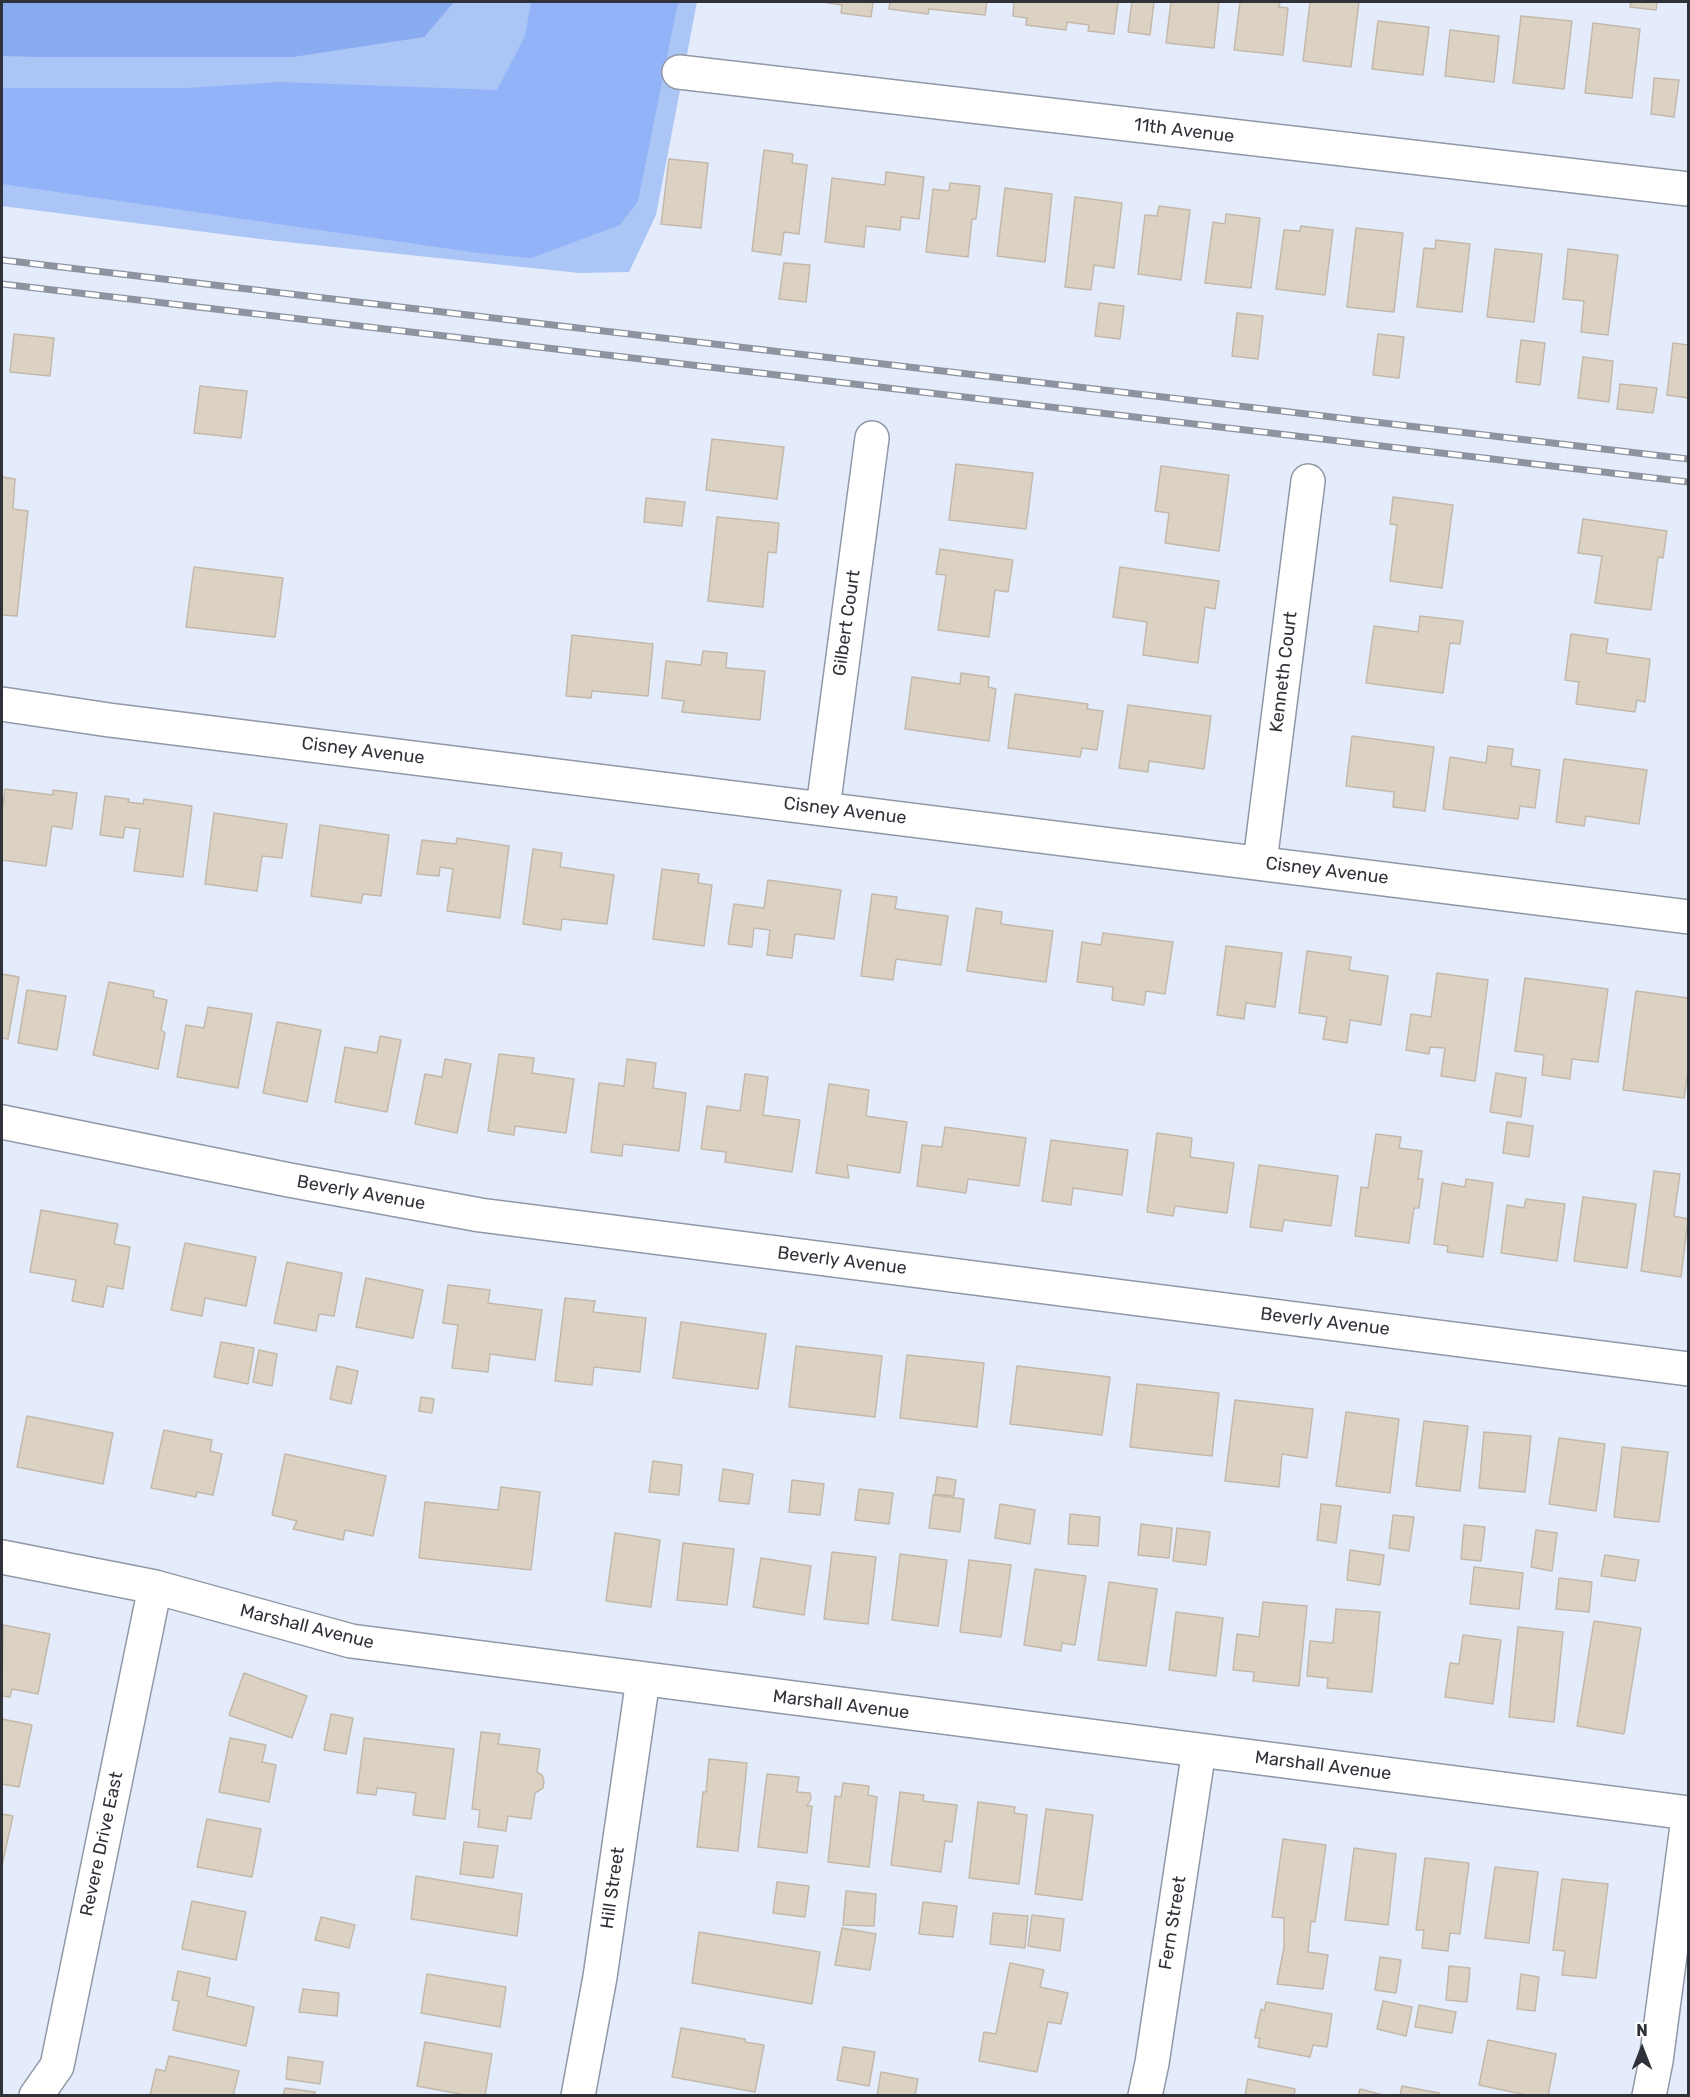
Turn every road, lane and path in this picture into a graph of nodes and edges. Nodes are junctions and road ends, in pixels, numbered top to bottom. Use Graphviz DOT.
graph roads {
  1 [pos="679,72"];
  2 [pos="1689,189"];
  3 [pos="872,438"];
  4 [pos="1308,481"];
  5 [pos="2,704"];
  6 [pos="823,808"];
  7 [pos="1260,862"];
  8 [pos="1689,917"];
  9 [pos="2,1122"];
  10 [pos="1689,1369"];
  11 [pos="2,1557"];
  12 [pos="155,1587"];
  13 [pos="643,1679"];
  14 [pos="1199,1750"];
  15 [pos="1689,1816"];
  16 [pos="36,2096"];
  17 [pos="578,2096"];
  18 [pos="1145,2096"];
  19 [pos="1649,2096"];
  1 -- 2 [label="street, 11th Avenue"];
  3 -- 6 [label="street, Gilbert Court"];
  4 -- 7 [label="street, Kenneth Court"];
  5 -- 6 [label="street, Cisney Avenue"];
  6 -- 7 [label="street, Cisney Avenue"];
  7 -- 8 [label="street, Cisney Avenue"];
  9 -- 10 [label="street, Beverly Avenue"];
  11 -- 12 [label="street, Marshall Avenue"];
  12 -- 13 [label="street, Marshall Avenue"];
  12 -- 16 [label="street, Revere Drive East"];
  13 -- 14 [label="street, Marshall Avenue"];
  13 -- 17 [label="street, Hill Street"];
  14 -- 15 [label="street, Marshall Avenue"];
  14 -- 18 [label="street, Fern Street"];
  15 -- 19 [label="street"];
}
